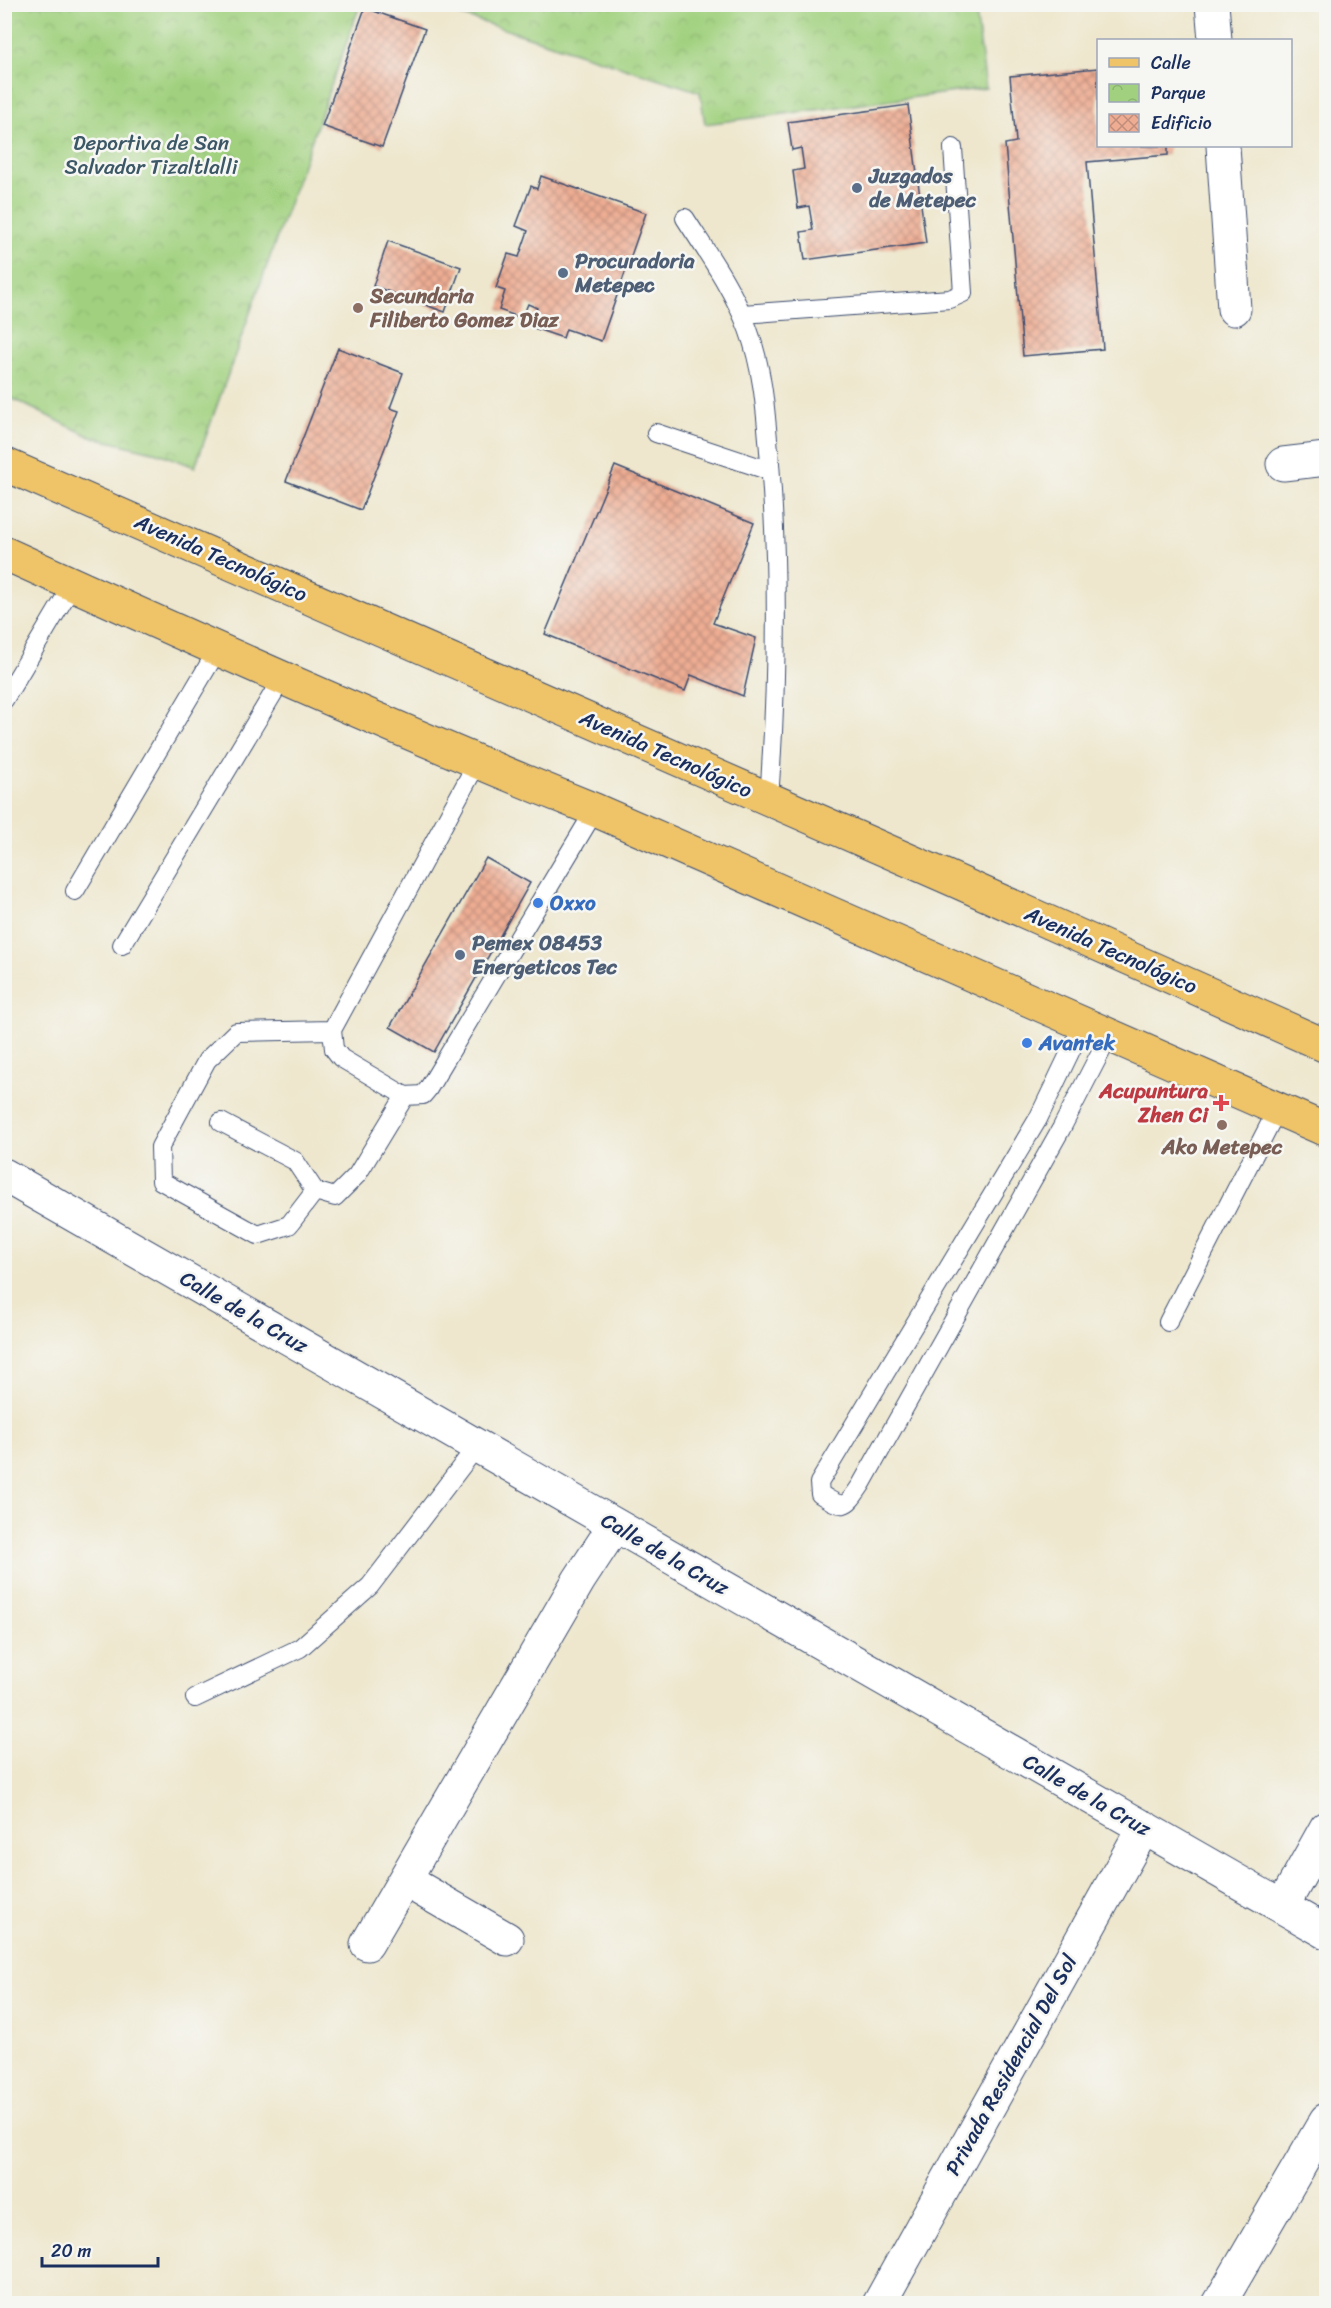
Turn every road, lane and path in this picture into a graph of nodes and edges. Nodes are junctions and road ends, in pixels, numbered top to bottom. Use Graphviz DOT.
graph roads {
  1 [pos="1212,4"];
  2 [pos="1215,39"];
  3 [pos="1222,147"];
  4 [pos="953,148"];
  5 [pos="685,218"];
  6 [pos="1234,309"];
  7 [pos="742,314"];
  8 [pos="656,434"];
  9 [pos="1326,459"];
  10 [pos="4,464"];
  11 [pos="1283,464"];
  12 [pos="770,471"];
  13 [pos="4,553"];
  14 [pos="73,584"];
  15 [pos="218,649"];
  16 [pos="284,677"];
  17 [pos="4,700"];
  18 [pos="477,763"];
  19 [pos="769,799"];
  20 [pos="595,810"];
  21 [pos="75,891"];
  22 [pos="122,945"];
  23 [pos="1097,1028"];
  24 [pos="332,1030"];
  25 [pos="1326,1046"];
  26 [pos="405,1096"];
  27 [pos="1278,1108"];
  28 [pos="221,1122"];
  29 [pos="1326,1130"];
  30 [pos="4,1175"];
  31 [pos="315,1191"];
  32 [pos="1168,1322"];
  33 [pos="477,1446"];
  34 [pos="615,1525"];
  35 [pos="195,1698"];
  36 [pos="1144,1827"];
  37 [pos="1326,1828"];
  38 [pos="405,1880"];
  39 [pos="1282,1907"];
  40 [pos="1326,1932"];
  41 [pos="507,1939"];
  42 [pos="367,1944"];
  43 [pos="1326,2120"];
  44 [pos="879,2304"];
  45 [pos="1219,2304"];
  1 -- 2 [label="street"];
  3 -- 6 [label="street"];
  4 -- 7 [label="lane"];
  5 -- 7 [label="lane"];
  7 -- 12 [label="lane"];
  8 -- 12 [label="lane"];
  9 -- 11 [label="street"];
  10 -- 19 [label="main road, Avenida Tecnológico"];
  12 -- 19 [label="lane"];
  13 -- 14 [label="main road"];
  14 -- 15 [label="main road"];
  14 -- 17 [label="lane"];
  15 -- 16 [label="main road"];
  15 -- 21 [label="lane"];
  16 -- 18 [label="main road"];
  16 -- 22 [label="lane"];
  18 -- 20 [label="main road"];
  18 -- 24 [label="lane"];
  19 -- 25 [label="main road, Avenida Tecnológico"];
  20 -- 23 [label="main road"];
  20 -- 26 [label="lane"];
  23 -- 23 [label="lane"];
  23 -- 27 [label="main road"];
  24 -- 26 [label="lane"];
  24 -- 31 [label="lane"];
  26 -- 31 [label="lane"];
  27 -- 29 [label="main road"];
  27 -- 32 [label="lane"];
  28 -- 31 [label="lane"];
  30 -- 33 [label="street, Calle de la Cruz"];
  33 -- 34 [label="street, Calle de la Cruz"];
  33 -- 35 [label="lane"];
  34 -- 36 [label="street, Calle de la Cruz"];
  34 -- 38 [label="street"];
  36 -- 39 [label="street, Calle de la Cruz"];
  36 -- 44 [label="street, Privada Residencial Del Sol"];
  37 -- 39 [label="street"];
  38 -- 41 [label="street"];
  38 -- 42 [label="street"];
  39 -- 40 [label="street, Calle de la Cruz"];
  43 -- 45 [label="street"];
}
